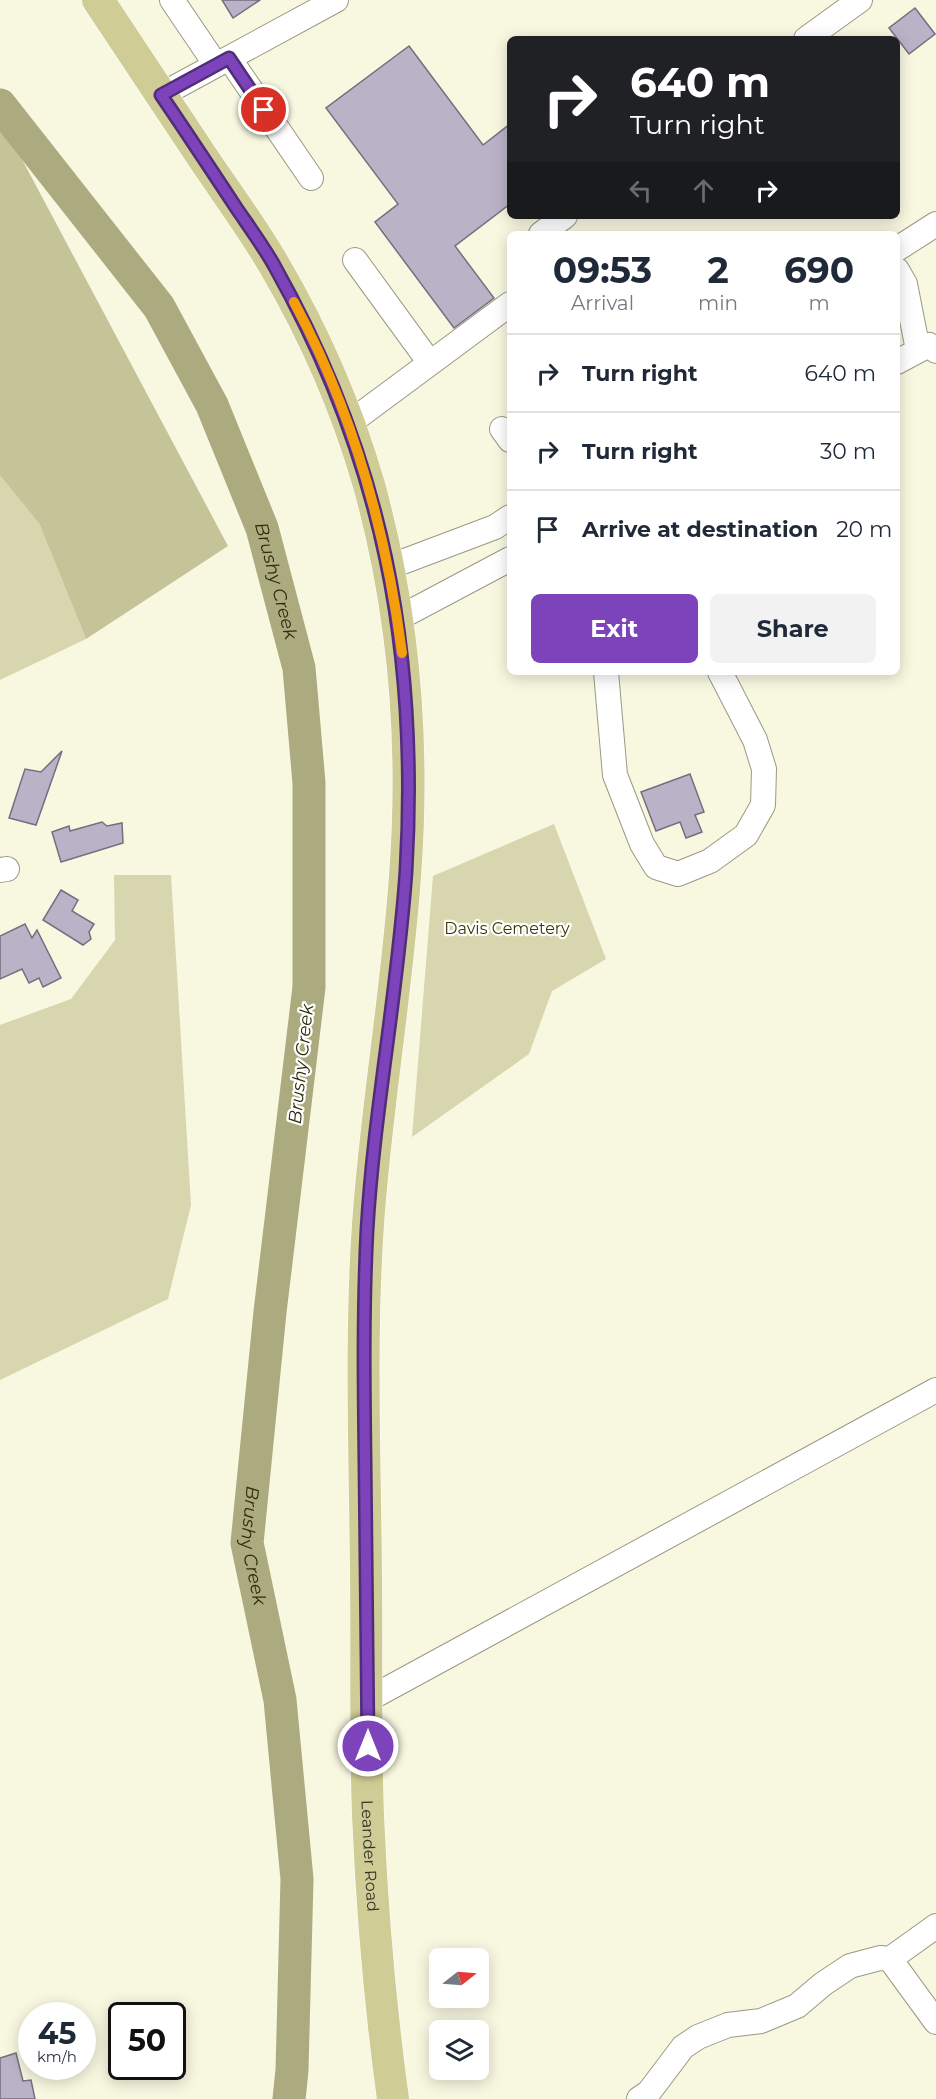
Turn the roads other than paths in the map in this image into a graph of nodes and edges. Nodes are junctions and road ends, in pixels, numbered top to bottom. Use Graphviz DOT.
graph roads {
  1 [pos="98,0"];
  2 [pos="172,0"];
  3 [pos="336,0"];
  4 [pos="860,0"];
  5 [pos="810,36"];
  6 [pos="222,62"];
  7 [pos="161,95"];
  8 [pos="311,178"];
  9 [pos="561,219"];
  10 [pos="936,224"];
  11 [pos="545,231"];
  12 [pos="900,247"];
  13 [pos="355,260"];
  14 [pos="900,275"];
  15 [pos="507,306"];
  16 [pos="927,351"];
  17 [pos="900,361"];
  18 [pos="430,363"];
  19 [pos="348,424"];
  20 [pos="507,519"];
  21 [pos="507,561"];
  22 [pos="389,567"];
  23 [pos="397,619"];
  24 [pos="606,675"];
  25 [pos="722,675"];
  26 [pos="936,1390"];
  27 [pos="367,1700"];
  28 [pos="936,1926"];
  29 [pos="890,1959"];
  30 [pos="936,2022"];
  31 [pos="393,2099"];
  32 [pos="639,2099"];
  1 -- 7 [label="main road, Leander Road"];
  2 -- 6 [label="lane"];
  3 -- 6 [label="lane"];
  4 -- 5 [label="lane"];
  6 -- 7 [label="lane"];
  6 -- 8 [label="lane"];
  7 -- 19 [label="main road, Leander Road"];
  9 -- 11 [label="lane"];
  10 -- 12 [label="lane"];
  13 -- 18 [label="lane"];
  14 -- 16 [label="lane"];
  15 -- 18 [label="lane"];
  16 -- 17 [label="lane"];
  18 -- 19 [label="lane"];
  19 -- 22 [label="main road, Leander Road"];
  20 -- 22 [label="lane"];
  21 -- 23 [label="lane"];
  22 -- 23 [label="main road, Leander Road"];
  23 -- 27 [label="main road, Leander Road"];
  24 -- 25 [label="lane"];
  26 -- 27 [label="lane"];
  27 -- 31 [label="main road, Leander Road"];
  28 -- 29 [label="lane"];
  29 -- 30 [label="lane"];
  29 -- 32 [label="lane"];
}
